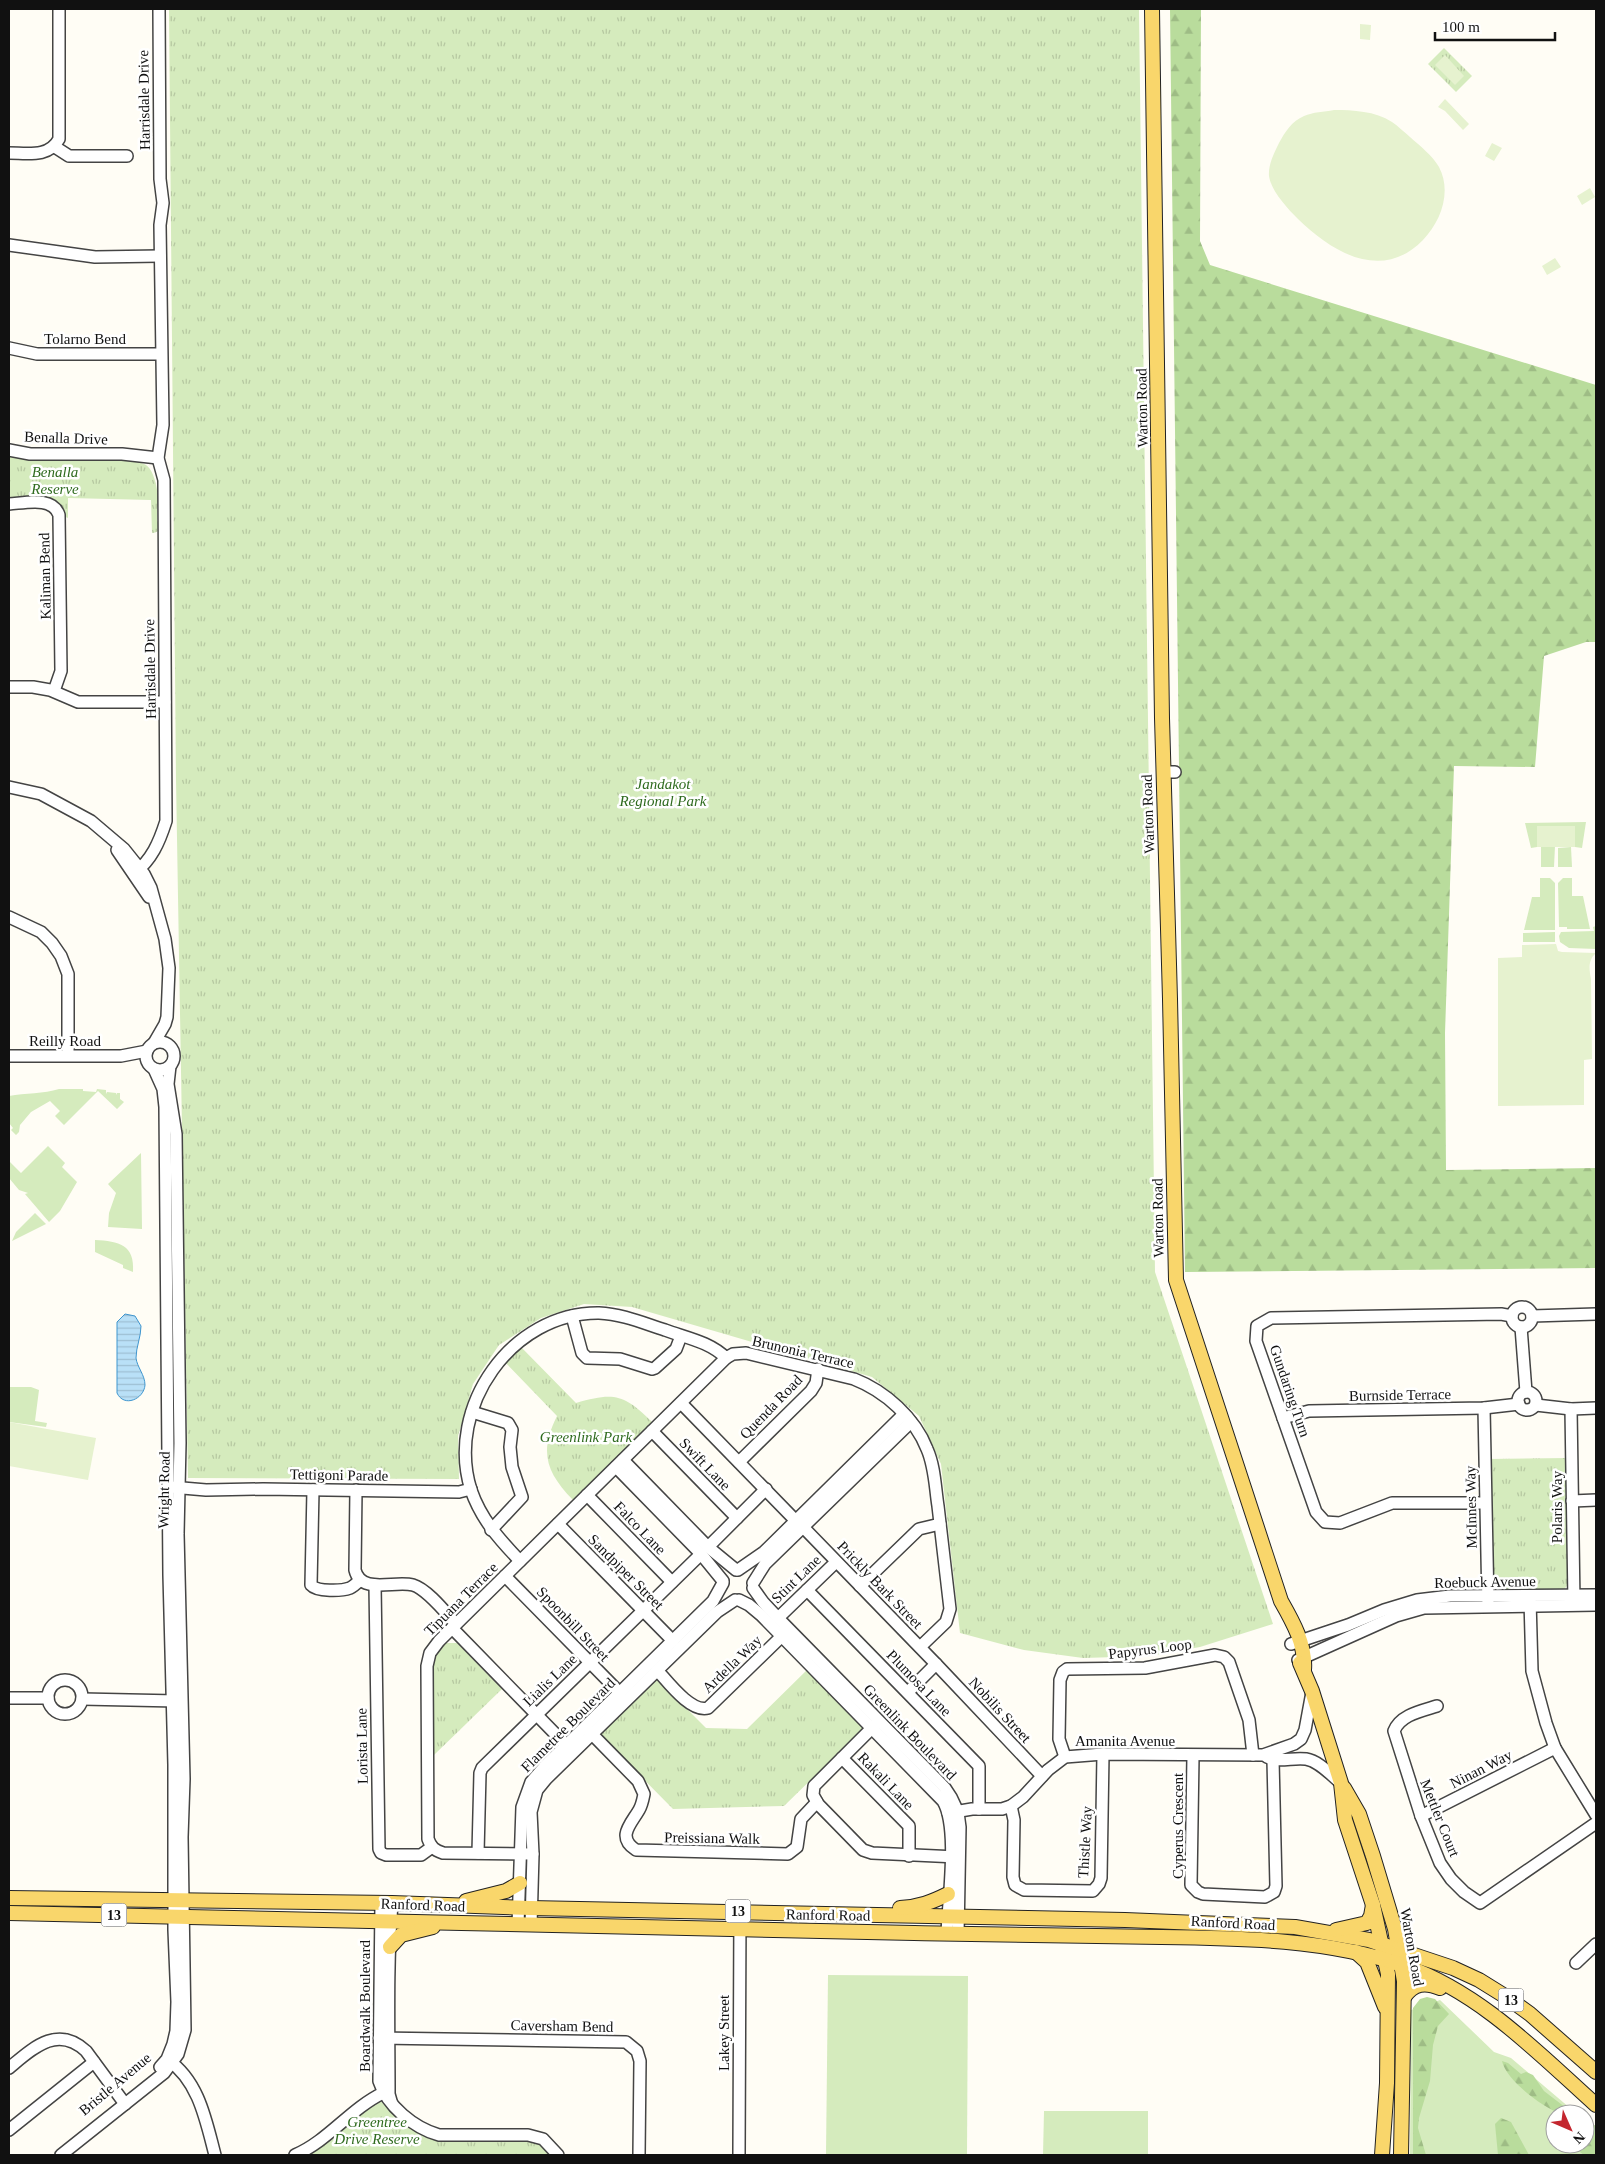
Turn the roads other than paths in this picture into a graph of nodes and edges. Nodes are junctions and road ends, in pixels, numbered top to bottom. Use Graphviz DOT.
graph roads {
  1 [pos="59,9"];
  2 [pos="1152,9"];
  3 [pos="158,13"];
  4 [pos="55,147"];
  5 [pos="9,153"];
  6 [pos="127,156"];
  7 [pos="9,245"];
  8 [pos="160,256"];
  9 [pos="9,348"];
  10 [pos="161,354"];
  11 [pos="9,450"];
  12 [pos="155,454"];
  13 [pos="9,504"];
  14 [pos="9,687"];
  15 [pos="54,691"];
  16 [pos="166,702"];
  17 [pos="9,787"];
  18 [pos="134,867"];
  19 [pos="9,917"];
  20 [pos="165,1024"];
  21 [pos="169,1044"];
  22 [pos="150,1047"];
  23 [pos="68,1055"];
  24 [pos="9,1056"];
  25 [pos="121,1056"];
  26 [pos="151,1066"];
  27 [pos="170,1066"];
  28 [pos="172,1271"];
  29 [pos="1596,1314"];
  30 [pos="572,1316"];
  31 [pos="1512,1316"];
  32 [pos="1532,1316"];
  33 [pos="1521,1327"];
  34 [pos="681,1336"];
  35 [pos="726,1358"];
  36 [pos="818,1370"];
  37 [pos="1526,1392"];
  38 [pos="681,1403"];
  39 [pos="1519,1404"];
  40 [pos="1536,1405"];
  41 [pos="1484,1408"];
  42 [pos="1572,1408"];
  43 [pos="1596,1408"];
  44 [pos="472,1412"];
  45 [pos="908,1418"];
  46 [pos="1283,1418"];
  47 [pos="652,1431"];
  48 [pos="739,1462"];
  49 [pos="619,1464"];
  50 [pos="471,1489"];
  51 [pos="766,1489"];
  52 [pos="313,1490"];
  53 [pos="356,1490"];
  54 [pos="174,1492"];
  55 [pos="587,1495"];
  56 [pos="1596,1500"];
  57 [pos="1572,1501"];
  58 [pos="1485,1503"];
  59 [pos="737,1518"];
  60 [pos="558,1524"];
  61 [pos="799,1524"];
  62 [pos="940,1524"];
  63 [pos="491,1530"];
  64 [pos="705,1550"];
  65 [pos="520,1561"];
  66 [pos="836,1562"];
  67 [pos="737,1570"];
  68 [pos="505,1576"];
  69 [pos="360,1580"];
  70 [pos="672,1582"];
  71 [pos="723,1582"];
  72 [pos="374,1585"];
  73 [pos="753,1585"];
  74 [pos="860,1586"];
  75 [pos="807,1590"];
  76 [pos="1596,1595"];
  77 [pos="737,1600"];
  78 [pos="1574,1600"];
  79 [pos="1488,1601"];
  80 [pos="1530,1601"];
  81 [pos="1596,1605"];
  82 [pos="643,1610"];
  83 [pos="778,1618"];
  84 [pos="454,1626"];
  85 [pos="1348,1630"];
  86 [pos="782,1636"];
  87 [pos="673,1641"];
  88 [pos="1296,1642"];
  89 [pos="920,1648"];
  90 [pos="590,1662"];
  91 [pos="1302,1662"];
  92 [pos="936,1664"];
  93 [pos="657,1670"];
  94 [pos="1312,1690"];
  95 [pos="908,1692"];
  96 [pos="620,1693"];
  97 [pos="9,1698"];
  98 [pos="48,1698"];
  99 [pos="82,1699"];
  100 [pos="177,1701"];
  101 [pos="1436,1706"];
  102 [pos="537,1714"];
  103 [pos="876,1725"];
  104 [pos="589,1730"];
  105 [pos="570,1748"];
  106 [pos="1555,1748"];
  107 [pos="1102,1754"];
  108 [pos="1065,1756"];
  109 [pos="1193,1756"];
  110 [pos="1263,1757"];
  111 [pos="842,1758"];
  112 [pos="1042,1776"];
  113 [pos="1341,1783"];
  114 [pos="815,1799"];
  115 [pos="1011,1806"];
  116 [pos="979,1810"];
  117 [pos="953,1812"];
  118 [pos="1596,1815"];
  119 [pos="1421,1816"];
  120 [pos="1596,1823"];
  121 [pos="432,1847"];
  122 [pos="478,1853"];
  123 [pos="527,1854"];
  124 [pos="909,1856"];
  125 [pos="955,1857"];
  126 [pos="520,1883"];
  127 [pos="948,1894"];
  128 [pos="9,1898"];
  129 [pos="386,1903"];
  130 [pos="1373,1905"];
  131 [pos="454,1906"];
  132 [pos="525,1908"];
  133 [pos="179,1909"];
  134 [pos="740,1911"];
  135 [pos="9,1913"];
  136 [pos="878,1915"];
  137 [pos="953,1917"];
  138 [pos="385,1920"];
  139 [pos="1161,1921"];
  140 [pos="440,1923"];
  141 [pos="525,1925"];
  142 [pos="739,1930"];
  143 [pos="1330,1931"];
  144 [pos="953,1934"];
  145 [pos="1218,1938"];
  146 [pos="1382,1944"];
  147 [pos="1596,1944"];
  148 [pos="390,1947"];
  149 [pos="1398,1950"];
  150 [pos="1355,1952"];
  151 [pos="1386,1960"];
  152 [pos="1576,1962"];
  153 [pos="1401,1965"];
  154 [pos="1461,1992"];
  155 [pos="1404,1997"];
  156 [pos="1388,2017"];
  157 [pos="384,2038"];
  158 [pos="170,2061"];
  159 [pos="94,2062"];
  160 [pos="9,2068"];
  161 [pos="1596,2072"];
  162 [pos="383,2093"];
  163 [pos="123,2102"];
  164 [pos="393,2105"];
  165 [pos="1596,2105"];
  166 [pos="9,2130"];
  167 [pos="52,2155"];
  168 [pos="61,2155"];
  169 [pos="215,2155"];
  170 [pos="295,2155"];
  171 [pos="558,2155"];
  172 [pos="640,2155"];
  173 [pos="739,2155"];
  174 [pos="1382,2155"];
  175 [pos="1401,2155"];
  1 -- 4 [label="street"];
  2 -- 88 [label="main road, Warton Road"];
  3 -- 8 [label="street, Harrisdale Drive"];
  4 -- 5 [label="street"];
  4 -- 6 [label="street"];
  7 -- 8 [label="street"];
  8 -- 10 [label="street, Harrisdale Drive"];
  9 -- 10 [label="street, Tolarno Bend"];
  10 -- 12 [label="street, Harrisdale Drive"];
  11 -- 12 [label="street, Benalla Drive"];
  12 -- 16 [label="street, Harrisdale Drive"];
  13 -- 15 [label="street, Kaliman Bend"];
  14 -- 15 [label="street"];
  15 -- 16 [label="street"];
  16 -- 18 [label="street, Harrisdale Drive"];
  17 -- 18 [label="street, Wright Road"];
  18 -- 20 [label="street, Wright Road"];
  19 -- 23 [label="street"];
  20 -- 21 [label="street, Wright Road"];
  20 -- 22 [label="street, Wright Road"];
  21 -- 22 [label="street"];
  21 -- 27 [label="street, Wright Road"];
  22 -- 25 [label="street, Reilly Road"];
  22 -- 26 [label="street, Wright Road"];
  23 -- 24 [label="street, Reilly Road"];
  23 -- 25 [label="street, Reilly Road"];
  25 -- 26 [label="street, Reilly Road"];
  26 -- 27 [label="street"];
  26 -- 28 [label="street, Wright Road"];
  27 -- 28 [label="street, Wright Road"];
  28 -- 54 [label="street, Wright Road"];
  29 -- 32 [label="street, Gundaring Turn"];
  30 -- 34 [label="street"];
  30 -- 34 [label="street"];
  30 -- 44 [label="street"];
  31 -- 32 [label="street, Gundaring Turn"];
  31 -- 33 [label="street"];
  31 -- 46 [label="street, Gundaring Turn"];
  32 -- 33 [label="street"];
  33 -- 37 [label="street"];
  34 -- 35 [label="street"];
  35 -- 36 [label="street, Brunonia Terrace"];
  35 -- 38 [label="street, Tipuana Terrace"];
  36 -- 45 [label="street, Brunonia Terrace"];
  36 -- 48 [label="street, Quenda Road"];
  37 -- 39 [label="street"];
  37 -- 40 [label="street"];
  38 -- 47 [label="street, Tipuana Terrace"];
  38 -- 48 [label="street, Prickly Bark Street"];
  39 -- 40 [label="street, Burnside Terrace"];
  39 -- 41 [label="street, Burnside Terrace"];
  40 -- 42 [label="street, Burnside Terrace"];
  41 -- 46 [label="street, Burnside Terrace"];
  41 -- 58 [label="street, McInnes Way"];
  42 -- 43 [label="street, Burnside Terrace"];
  42 -- 57 [label="street, Polaris Way"];
  44 -- 50 [label="street"];
  44 -- 63 [label="street"];
  45 -- 61 [label="street"];
  45 -- 62 [label="street, Brunonia Terrace"];
  46 -- 58 [label="street, Gundaring Turn"];
  47 -- 49 [label="street, Tipuana Terrace"];
  47 -- 59 [label="street, Swift Lane"];
  48 -- 51 [label="street, Prickly Bark Street"];
  49 -- 55 [label="street, Tipuana Terrace"];
  49 -- 64 [label="street, Greenlink Boulevard"];
  50 -- 53 [label="street, Tettigoni Parade"];
  50 -- 63 [label="street"];
  51 -- 59 [label="street, Lialis Lane"];
  51 -- 61 [label="street, Prickly Bark Street"];
  52 -- 53 [label="street, Tettigoni Parade"];
  52 -- 54 [label="street, Tettigoni Parade"];
  52 -- 69 [label="street"];
  53 -- 69 [label="street"];
  54 -- 100 [label="street, Wright Road"];
  55 -- 60 [label="street, Tipuana Terrace"];
  55 -- 70 [label="street, Falco Lane"];
  56 -- 57 [label="street"];
  57 -- 78 [label="street, Polaris Way"];
  58 -- 79 [label="street, McInnes Way"];
  59 -- 64 [label="street, Lialis Lane"];
  60 -- 65 [label="street, Tipuana Terrace"];
  60 -- 82 [label="street, Sandpiper Street"];
  61 -- 66 [label="street, Prickly Bark Street"];
  61 -- 67 [label="street"];
  61 -- 73 [label="street"];
  62 -- 74 [label="street"];
  62 -- 89 [label="street, Brunonia Terrace"];
  63 -- 65 [label="street"];
  64 -- 67 [label="street, Greenlink Boulevard"];
  64 -- 70 [label="street, Lialis Lane"];
  64 -- 71 [label="street, Greenlink Boulevard"];
  65 -- 68 [label="street, Tipuana Terrace"];
  66 -- 74 [label="street, Prickly Bark Street"];
  66 -- 75 [label="street, Stint Lane"];
  67 -- 71 [label="street"];
  67 -- 73 [label="street, Greenlink Boulevard"];
  68 -- 84 [label="street, Tipuana Terrace"];
  68 -- 90 [label="street, Spoonbill Street"];
  69 -- 72 [label="street"];
  70 -- 82 [label="street, Lialis Lane"];
  71 -- 77 [label="street, Greenlink Boulevard"];
  71 -- 87 [label="street, Flametree Boulevard"];
  72 -- 84 [label="street"];
  72 -- 121 [label="street, Lorista Lane"];
  73 -- 77 [label="street"];
  73 -- 83 [label="street, Greenlink Boulevard"];
  74 -- 89 [label="street, Prickly Bark Street"];
  75 -- 83 [label="street, Stint Lane"];
  75 -- 95 [label="street, Plumosa Lane"];
  76 -- 78 [label="street, Roebuck Avenue"];
  77 -- 86 [label="street, Greenlink Boulevard"];
  77 -- 93 [label="street, Flametree Boulevard"];
  78 -- 80 [label="street, Roebuck Avenue"];
  78 -- 81 [label="street, Roebuck Avenue"];
  79 -- 80 [label="street, Roebuck Avenue"];
  79 -- 85 [label="street, Roebuck Avenue"];
  80 -- 106 [label="street"];
  82 -- 87 [label="street, Sandpiper Street"];
  82 -- 90 [label="street, Lialis Lane"];
  83 -- 103 [label="street, Greenlink Boulevard"];
  84 -- 102 [label="street"];
  84 -- 121 [label="street, Tipuana Terrace"];
  85 -- 88 [label="street, Roebuck Avenue"];
  85 -- 91 [label="street, Roebuck Avenue"];
  86 -- 93 [label="street, Ardella Way"];
  86 -- 103 [label="street, Greenlink Boulevard"];
  87 -- 96 [label="street, Flametree Boulevard"];
  88 -- 91 [label="main road, Warton Road"];
  89 -- 92 [label="street, Prickly Bark Street"];
  90 -- 96 [label="street, Spoonbill Street"];
  90 -- 102 [label="street, Lialis Lane"];
  91 -- 94 [label="main road, Warton Road"];
  92 -- 95 [label="street"];
  92 -- 112 [label="street, Nobilis Street"];
  93 -- 104 [label="street, Flametree Boulevard"];
  94 -- 110 [label="street, Amanita Avenue"];
  94 -- 113 [label="main road, Warton Road"];
  95 -- 116 [label="street, Plumosa Lane"];
  96 -- 104 [label="street, Flametree Boulevard"];
  97 -- 98 [label="street"];
  98 -- 99 [label="street"];
  98 -- 99 [label="street"];
  99 -- 100 [label="street"];
  100 -- 133 [label="street, Wright Road"];
  101 -- 119 [label="street, Mettler Court"];
  102 -- 105 [label="street"];
  102 -- 122 [label="street, Lialis Lane"];
  103 -- 111 [label="street, Preissiana Walk"];
  103 -- 117 [label="street, Greenlink Boulevard"];
  104 -- 105 [label="street, Flametree Boulevard"];
  104 -- 114 [label="street, Preissiana Walk"];
  105 -- 123 [label="street, Flametree Boulevard"];
  106 -- 118 [label="street"];
  106 -- 119 [label="street, Ninan Way"];
  107 -- 108 [label="street, Amanita Avenue"];
  107 -- 109 [label="street, Amanita Avenue"];
  107 -- 115 [label="street, Thistle Way"];
  108 -- 110 [label="street, Papyrus Loop"];
  108 -- 112 [label="street, Amanita Avenue"];
  109 -- 110 [label="street, Amanita Avenue"];
  109 -- 110 [label="street, Cyperus Crescent"];
  110 -- 113 [label="street, Amanita Avenue"];
  111 -- 114 [label="street, Preissiana Walk"];
  111 -- 124 [label="street, Rakali Lane"];
  112 -- 115 [label="street, Amanita Avenue"];
  113 -- 130 [label="main road, Warton Road"];
  113 -- 149 [label="main road, Warton Road"];
  114 -- 124 [label="street"];
  115 -- 116 [label="street"];
  116 -- 117 [label="street"];
  117 -- 125 [label="street, Greenlink Boulevard"];
  119 -- 120 [label="street, Mettler Court"];
  121 -- 122 [label="street"];
  122 -- 123 [label="street"];
  123 -- 126 [label="street, Flametree Boulevard"];
  123 -- 132 [label="street, Flametree Boulevard"];
  124 -- 125 [label="street"];
  125 -- 127 [label="street, Greenlink Boulevard"];
  125 -- 137 [label="street, Greenlink Boulevard"];
  126 -- 131 [label="main road"];
  126 -- 132 [label="street, Flametree Boulevard"];
  127 -- 136 [label="main road"];
  127 -- 137 [label="street, Greenlink Boulevard"];
  128 -- 133 [label="main road, Ranford Road / 13"];
  129 -- 131 [label="main road, Ranford Road / 13"];
  129 -- 133 [label="main road, Ranford Road / 13"];
  129 -- 138 [label="street, Boardwalk Boulevard"];
  130 -- 143 [label="main road"];
  130 -- 146 [label="main road, Warton Road"];
  131 -- 132 [label="main road, Ranford Road / 13"];
  132 -- 134 [label="main road, Ranford Road / 13"];
  132 -- 141 [label="street, Flametree Boulevard"];
  133 -- 135 [label="main road, Ranford Road / 13"];
  133 -- 138 [label="main road, Ranford Road / 13"];
  133 -- 158 [label="street, Bristle Avenue"];
  134 -- 136 [label="main road, Ranford Road / 13"];
  134 -- 142 [label="street, Lakey Street"];
  136 -- 137 [label="main road, Ranford Road / 13"];
  137 -- 139 [label="main road, Ranford Road / 13"];
  137 -- 144 [label="street, Greenlink Boulevard"];
  138 -- 140 [label="main road, Ranford Road / 13"];
  138 -- 148 [label="street, Boardwalk Boulevard"];
  138 -- 157 [label="street, Boardwalk Boulevard"];
  139 -- 143 [label="main road, Ranford Road / 13"];
  139 -- 145 [label="main road"];
  140 -- 141 [label="main road, Ranford Road / 13"];
  140 -- 148 [label="main road"];
  141 -- 142 [label="main road, Ranford Road / 13"];
  142 -- 144 [label="main road, Ranford Road / 13"];
  142 -- 173 [label="street, Lakey Street"];
  143 -- 146 [label="main road, Ranford Road / 13"];
  144 -- 145 [label="main road, Ranford Road / 13"];
  145 -- 150 [label="main road, Ranford Road / 13"];
  146 -- 149 [label="main road, Ranford Road / 13"];
  146 -- 151 [label="main road, Warton Road"];
  147 -- 152 [label="street"];
  148 -- 157 [label="street, Boardwalk Boulevard"];
  149 -- 153 [label="main road, Warton Road"];
  149 -- 161 [label="main road, Ranford Road / 13"];
  150 -- 151 [label="main road, Ranford Road / 13"];
  150 -- 156 [label="main road"];
  151 -- 153 [label="main road, Ranford Road / 13"];
  151 -- 156 [label="main road, Warton Road"];
  153 -- 154 [label="main road, Ranford Road / 13"];
  153 -- 155 [label="main road, Warton Road"];
  154 -- 155 [label="main road"];
  154 -- 165 [label="main road, Ranford Road / 13"];
  155 -- 175 [label="main road, Warton Road"];
  156 -- 174 [label="main road, Warton Road"];
  157 -- 162 [label="street, Boardwalk Boulevard"];
  157 -- 164 [label="street, Boardwalk Boulevard"];
  157 -- 172 [label="street, Caversham Bend"];
  158 -- 163 [label="street, Bristle Avenue"];
  158 -- 169 [label="street"];
  159 -- 160 [label="street"];
  159 -- 163 [label="street"];
  159 -- 166 [label="street"];
  162 -- 164 [label="street"];
  162 -- 170 [label="street"];
  163 -- 167 [label="street, Bristle Avenue"];
  163 -- 168 [label="street, Bristle Avenue"];
  164 -- 171 [label="street"];
}
